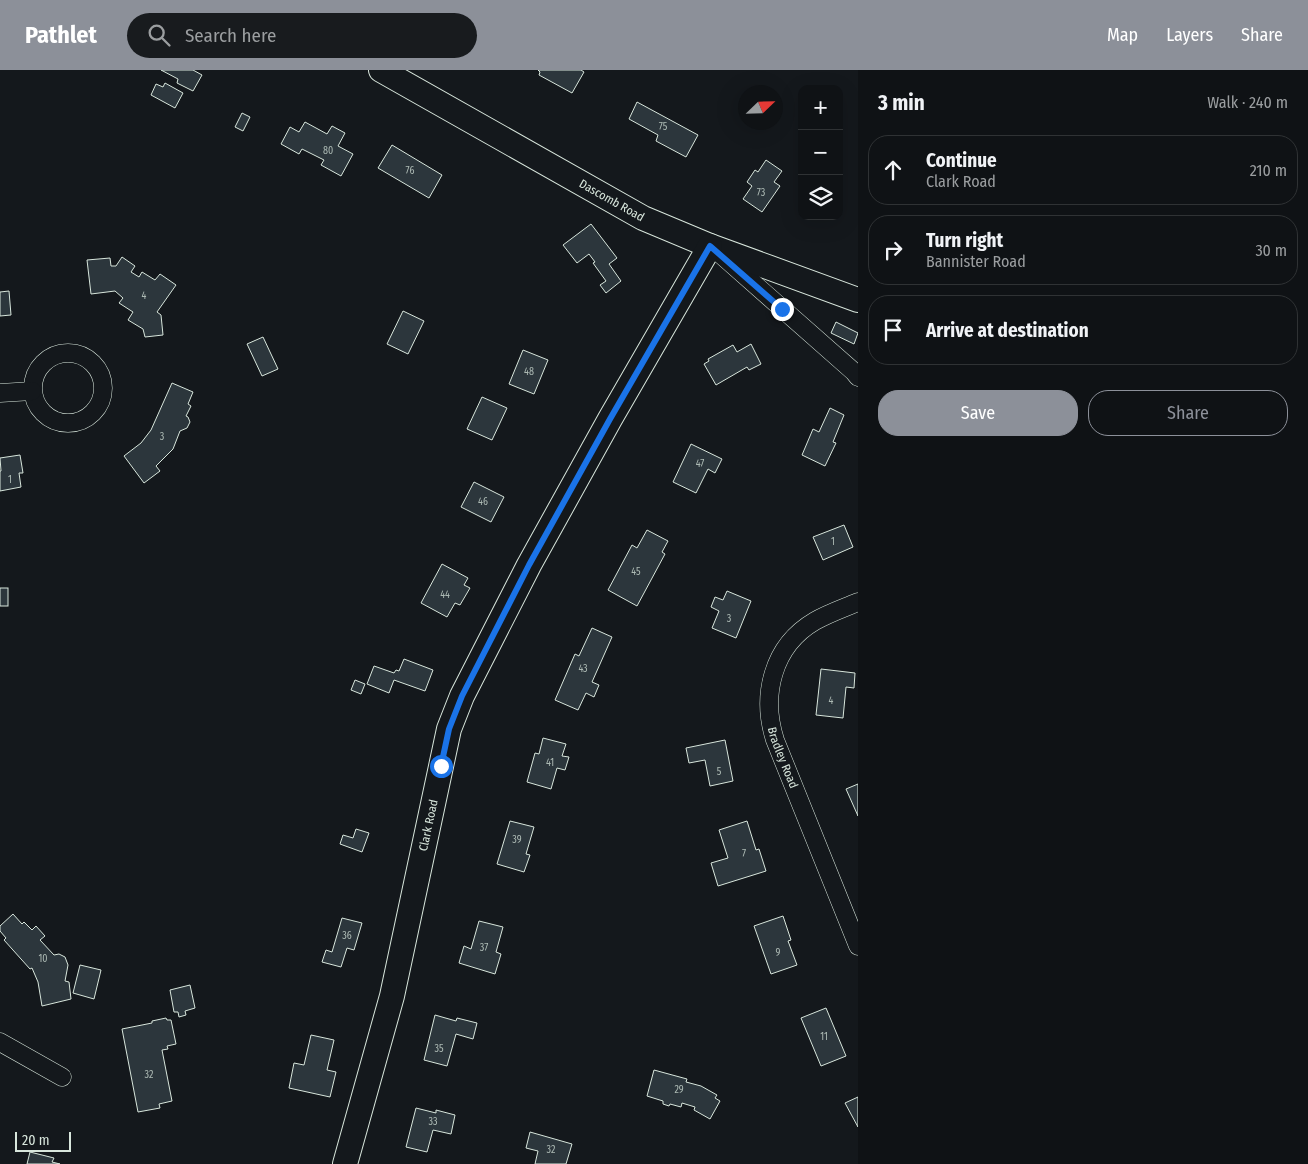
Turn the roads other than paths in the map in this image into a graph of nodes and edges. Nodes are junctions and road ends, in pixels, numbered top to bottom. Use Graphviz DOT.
graph roads {
  1 [pos="381,70"];
  2 [pos="710,246"];
  3 [pos="858,300"];
  4 [pos="858,377"];
  5 [pos="32,391"];
  6 [pos="0,393"];
  7 [pos="858,602"];
  8 [pos="858,946"];
  9 [pos="0,1042"];
  10 [pos="62,1077"];
  11 [pos="345,1164"];
  1 -- 2 [label="main road, Dascomb Road"];
  2 -- 3 [label="main road, Dascomb Road"];
  2 -- 4 [label="street"];
  2 -- 11 [label="main road, Clark Road"];
  5 -- 5 [label="street"];
  5 -- 6 [label="street"];
  7 -- 8 [label="street, Bradley Road"];
  9 -- 10 [label="street"];
}
